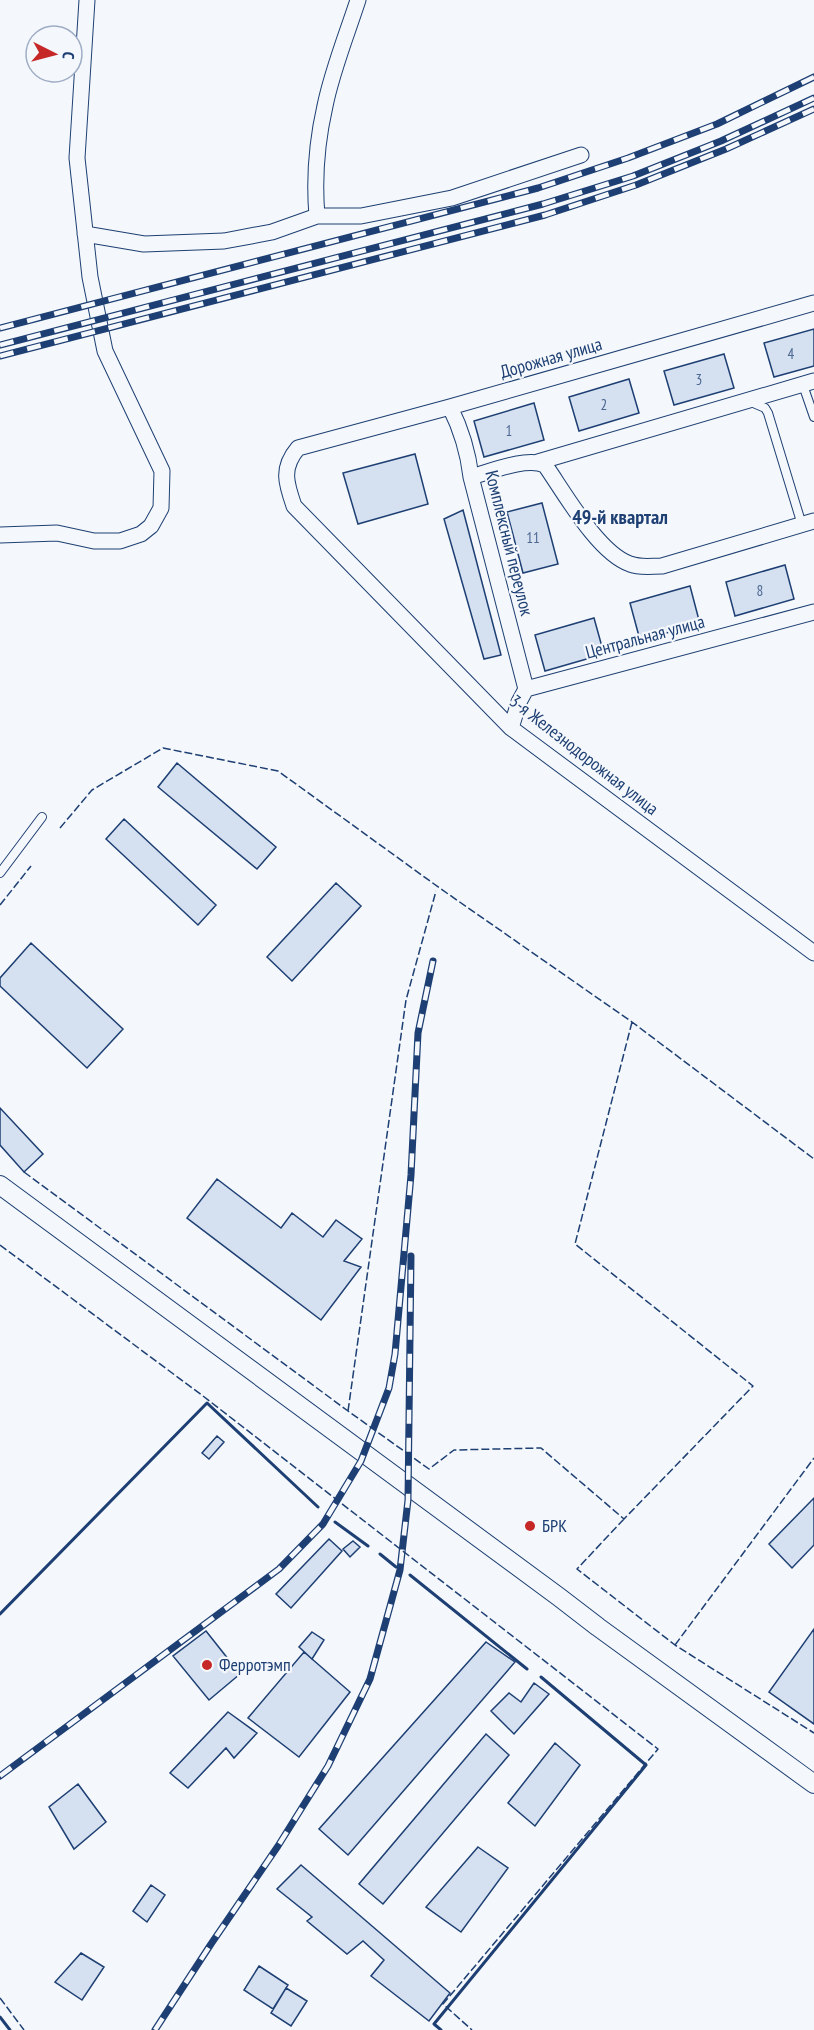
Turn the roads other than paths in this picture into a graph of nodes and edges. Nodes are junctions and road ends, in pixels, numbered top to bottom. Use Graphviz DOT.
graph roads {
  1 [pos="87,0"];
  2 [pos="358,0"];
  3 [pos="581,155"];
  4 [pos="317,216"];
  5 [pos="85,234"];
  6 [pos="814,303"];
  7 [pos="809,383"];
  8 [pos="747,400"];
  9 [pos="450,407"];
  10 [pos="814,417"];
  11 [pos="298,448"];
  12 [pos="538,462"];
  13 [pos="471,477"];
  14 [pos="808,523"];
  15 [pos="0,535"];
  16 [pos="814,612"];
  17 [pos="526,689"];
  18 [pos="511,728"];
  19 [pos="42,817"];
  20 [pos="0,873"];
  21 [pos="814,953"];
  22 [pos="0,1185"];
  23 [pos="814,1784"];
  1 -- 5 [label="street"];
  2 -- 4 [label="street"];
  3 -- 4 [label="street"];
  4 -- 5 [label="street"];
  5 -- 15 [label="street"];
  6 -- 9 [label="street, Дорожная улица"];
  7 -- 8 [label="street"];
  7 -- 10 [label="lane"];
  8 -- 12 [label="street"];
  8 -- 14 [label="lane"];
  9 -- 11 [label="street, Дорожная улица"];
  9 -- 13 [label="street, Комплексный переулок"];
  11 -- 18 [label="street, 3-я Железнодорожная улица"];
  12 -- 13 [label="street"];
  12 -- 14 [label="street"];
  13 -- 17 [label="street, Комплексный переулок"];
  16 -- 17 [label="street, Центральная улица"];
  17 -- 18 [label="street"];
  18 -- 21 [label="street, 3-я Железнодорожная улица"];
  19 -- 20 [label="lane"];
  22 -- 23 [label="street"];
}
